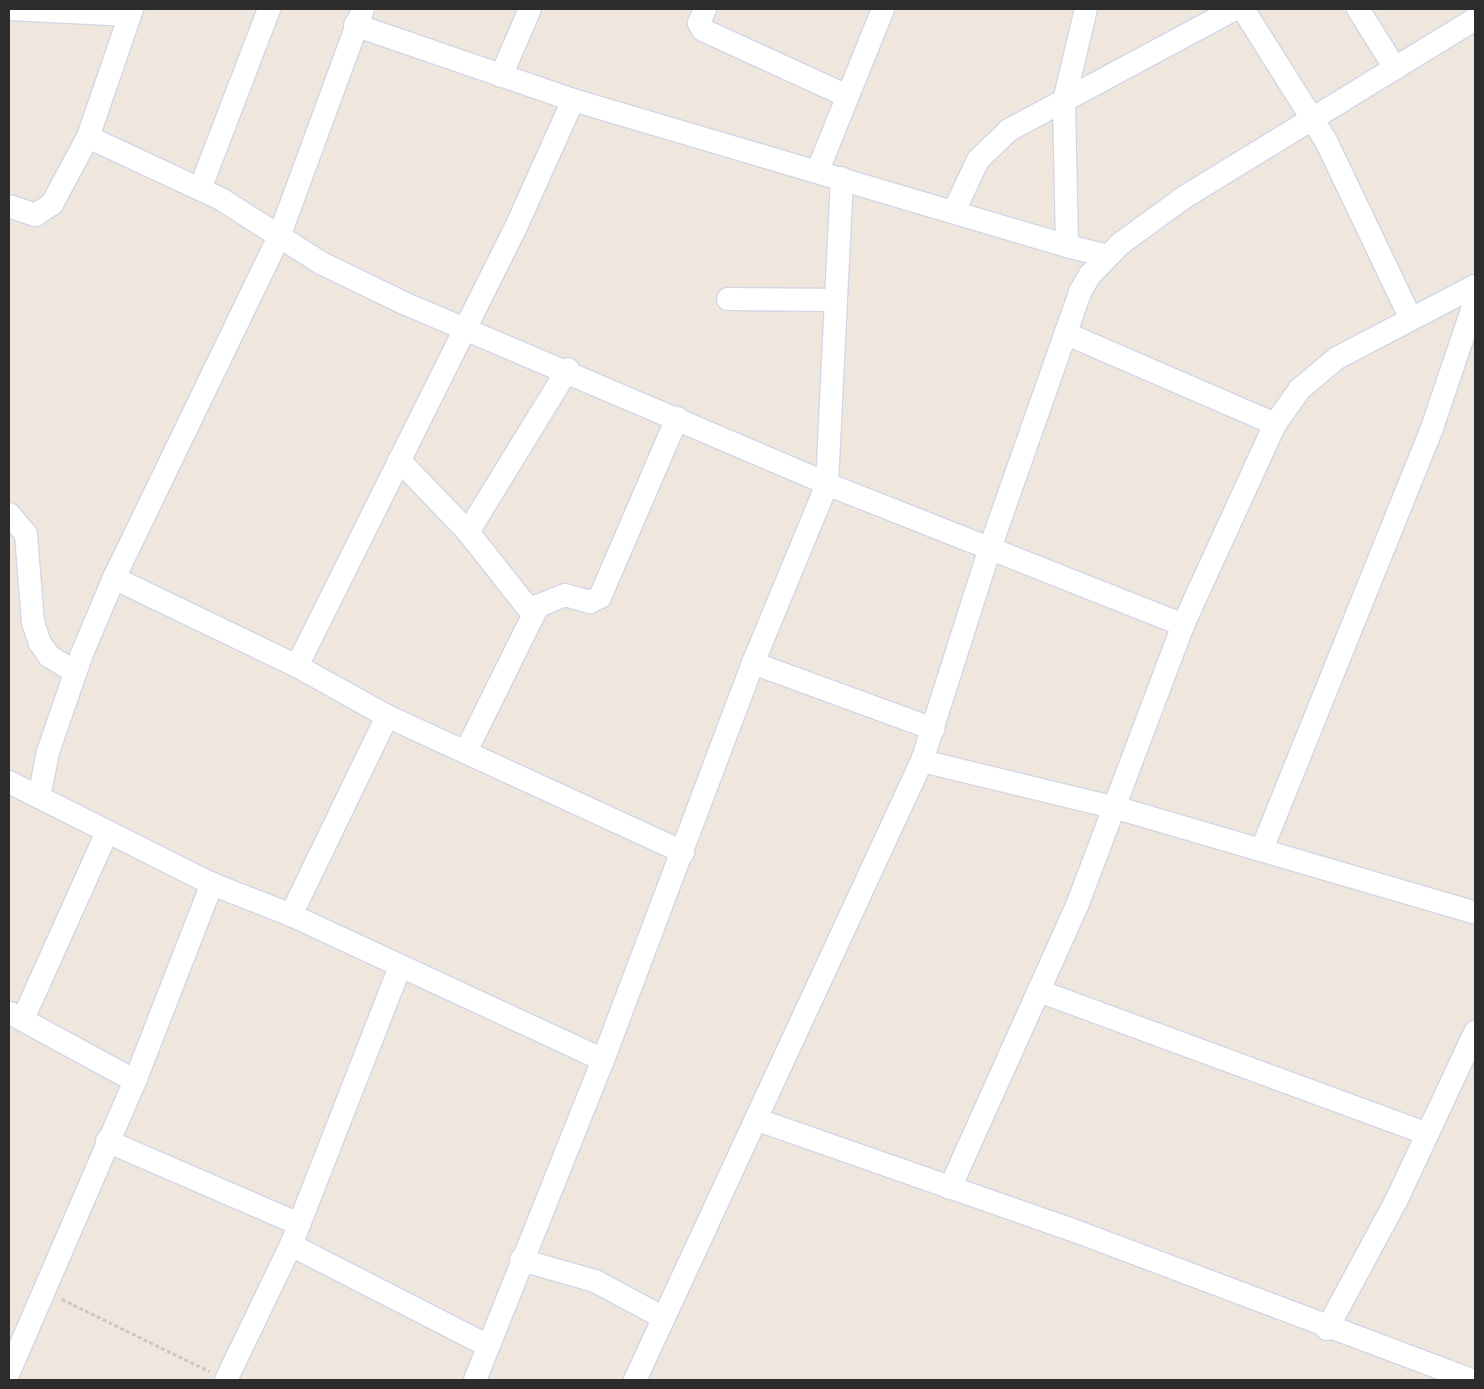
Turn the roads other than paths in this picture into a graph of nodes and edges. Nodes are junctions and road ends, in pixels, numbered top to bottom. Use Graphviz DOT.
graph roads {
  1 [pos="9,9"];
  2 [pos="269,9"];
  3 [pos="530,9"];
  4 [pos="705,9"];
  5 [pos="883,9"];
  6 [pos="1086,9"];
  7 [pos="1234,9"];
  8 [pos="1244,9"];
  9 [pos="1358,9"];
  10 [pos="131,12"];
  11 [pos="359,17"];
  12 [pos="1475,19"];
  13 [pos="1394,68"];
  14 [pos="501,76"];
  15 [pos="846,96"];
  16 [pos="573,100"];
  17 [pos="1064,101"];
  18 [pos="1311,116"];
  19 [pos="88,137"];
  20 [pos="818,170"];
  21 [pos="842,178"];
  22 [pos="200,189"];
  23 [pos="9,206"];
  24 [pos="954,211"];
  25 [pos="279,237"];
  26 [pos="1067,246"];
  27 [pos="1108,256"];
  28 [pos="1475,286"];
  29 [pos="728,299"];
  30 [pos="835,300"];
  31 [pos="1475,301"];
  32 [pos="1410,319"];
  33 [pos="467,327"];
  34 [pos="1067,334"];
  35 [pos="568,370"];
  36 [pos="677,418"];
  37 [pos="1275,424"];
  38 [pos="399,460"];
  39 [pos="827,484"];
  40 [pos="9,514"];
  41 [pos="468,532"];
  42 [pos="990,548"];
  43 [pos="114,578"];
  44 [pos="532,613"];
  45 [pos="1183,625"];
  46 [pos="753,663"];
  47 [pos="297,666"];
  48 [pos="75,672"];
  49 [pos="387,716"];
  50 [pos="933,729"];
  51 [pos="467,749"];
  52 [pos="922,761"];
  53 [pos="9,782"];
  54 [pos="39,797"];
  55 [pos="1117,808"];
  56 [pos="107,832"];
  57 [pos="1262,849"];
  58 [pos="683,852"];
  59 [pos="212,884"];
  60 [pos="1475,913"];
  61 [pos="292,915"];
  62 [pos="400,967"];
  63 [pos="1040,991"];
  64 [pos="16,1016"];
  65 [pos="1475,1032"];
  66 [pos="603,1060"];
  67 [pos="135,1081"];
  68 [pos="758,1120"];
  69 [pos="1427,1134"];
  70 [pos="107,1141"];
  71 [pos="950,1188"];
  72 [pos="299,1224"];
  73 [pos="291,1245"];
  74 [pos="521,1260"];
  75 [pos="664,1318"];
  76 [pos="1328,1329"];
  77 [pos="488,1346"];
  78 [pos="9,1372"];
  79 [pos="226,1380"];
  80 [pos="475,1380"];
  81 [pos="635,1380"];
  82 [pos="1472,1380"];
  1 -- 10 [label="street"];
  2 -- 22 [label="street"];
  3 -- 14 [label="street"];
  4 -- 15 [label="street"];
  5 -- 15 [label="street"];
  6 -- 17 [label="street"];
  7 -- 17 [label="street"];
  8 -- 18 [label="street"];
  9 -- 13 [label="street"];
  10 -- 19 [label="street"];
  11 -- 14 [label="street"];
  11 -- 25 [label="street"];
  12 -- 13 [label="street"];
  13 -- 18 [label="street"];
  14 -- 16 [label="street"];
  15 -- 20 [label="street"];
  16 -- 20 [label="street"];
  16 -- 33 [label="street"];
  17 -- 24 [label="street"];
  17 -- 26 [label="street"];
  18 -- 27 [label="street"];
  18 -- 32 [label="street"];
  19 -- 22 [label="street"];
  19 -- 23 [label="street"];
  20 -- 21 [label="street"];
  21 -- 24 [label="street"];
  21 -- 30 [label="street"];
  22 -- 25 [label="street"];
  24 -- 26 [label="street"];
  25 -- 33 [label="street"];
  25 -- 43 [label="street"];
  26 -- 27 [label="street"];
  27 -- 34 [label="street"];
  28 -- 32 [label="street"];
  29 -- 30 [label="street"];
  30 -- 39 [label="street"];
  31 -- 57 [label="street"];
  32 -- 37 [label="street"];
  33 -- 35 [label="street"];
  33 -- 38 [label="street"];
  34 -- 37 [label="street"];
  34 -- 42 [label="street"];
  35 -- 36 [label="street"];
  35 -- 41 [label="street"];
  36 -- 39 [label="street"];
  36 -- 44 [label="street"];
  37 -- 45 [label="street"];
  38 -- 41 [label="street"];
  38 -- 47 [label="street"];
  39 -- 42 [label="street"];
  39 -- 46 [label="street"];
  40 -- 48 [label="street"];
  41 -- 44 [label="street"];
  42 -- 45 [label="street"];
  42 -- 50 [label="street"];
  43 -- 47 [label="street"];
  43 -- 48 [label="street"];
  44 -- 51 [label="street"];
  45 -- 55 [label="street"];
  46 -- 50 [label="street"];
  46 -- 58 [label="street"];
  47 -- 49 [label="street"];
  48 -- 54 [label="street"];
  49 -- 51 [label="street"];
  49 -- 61 [label="street"];
  50 -- 52 [label="street"];
  51 -- 58 [label="street"];
  52 -- 55 [label="street"];
  52 -- 68 [label="street"];
  53 -- 54 [label="street"];
  54 -- 56 [label="street"];
  55 -- 57 [label="street"];
  55 -- 63 [label="street"];
  56 -- 59 [label="street"];
  56 -- 64 [label="street"];
  57 -- 60 [label="street"];
  58 -- 66 [label="street"];
  59 -- 61 [label="street"];
  59 -- 67 [label="street"];
  61 -- 62 [label="street"];
  62 -- 66 [label="street"];
  62 -- 72 [label="street"];
  63 -- 69 [label="street"];
  63 -- 71 [label="street"];
  64 -- 67 [label="street"];
  65 -- 69 [label="street"];
  66 -- 74 [label="street"];
  67 -- 70 [label="street"];
  68 -- 71 [label="street"];
  68 -- 75 [label="street"];
  69 -- 76 [label="street"];
  70 -- 72 [label="street"];
  70 -- 78 [label="street"];
  71 -- 76 [label="street"];
  72 -- 73 [label="street"];
  73 -- 77 [label="street"];
  73 -- 79 [label="street"];
  74 -- 75 [label="street"];
  74 -- 77 [label="street"];
  75 -- 81 [label="street"];
  76 -- 82 [label="street"];
  77 -- 80 [label="street"];
}
